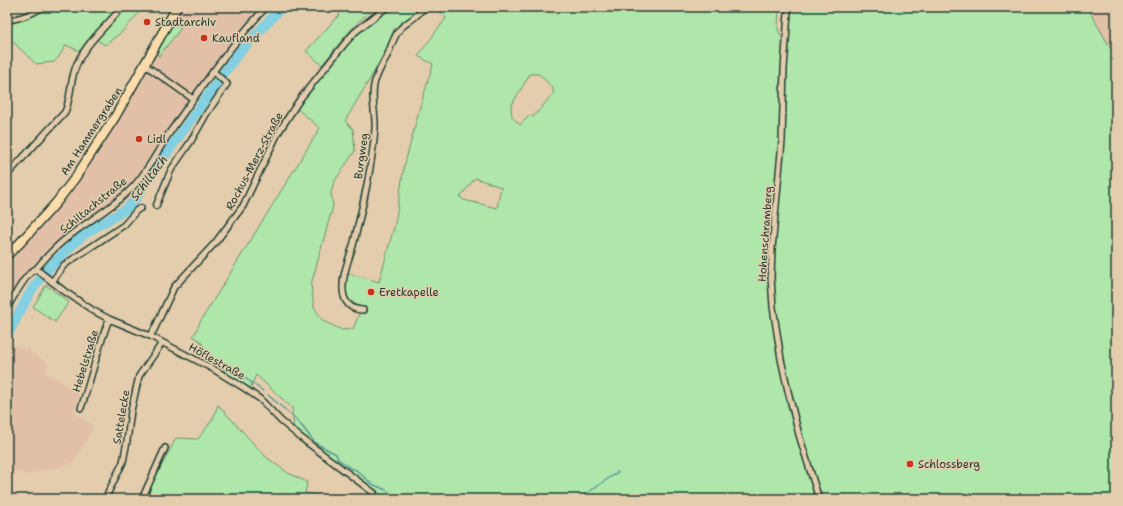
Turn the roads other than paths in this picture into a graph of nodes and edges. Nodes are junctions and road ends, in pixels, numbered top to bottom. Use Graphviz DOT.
graph roads {
  1 [pos="43,7"];
  2 [pos="122,7"];
  3 [pos="177,7"];
  4 [pos="266,7"];
  5 [pos="389,7"];
  6 [pos="424,7"];
  7 [pos="788,13"];
  8 [pos="7,20"];
  9 [pos="145,65"];
  10 [pos="215,73"];
  11 [pos="194,99"];
  12 [pos="7,175"];
  13 [pos="156,206"];
  14 [pos="141,208"];
  15 [pos="7,255"];
  16 [pos="38,271"];
  17 [pos="52,282"];
  18 [pos="7,308"];
  19 [pos="363,310"];
  20 [pos="109,319"];
  21 [pos="150,336"];
  22 [pos="162,343"];
  23 [pos="81,408"];
  24 [pos="165,448"];
  25 [pos="374,493"];
  26 [pos="105,499"];
  27 [pos="142,499"];
  28 [pos="819,499"];
  1 -- 8 [label="street"];
  2 -- 12 [label="street"];
  3 -- 9 [label="main road, Am Hammergraben"];
  4 -- 10 [label="street, Schiltachstraße"];
  5 -- 21 [label="street, Rochus-Merz-Straße"];
  6 -- 19 [label="street, Burgweg"];
  7 -- 28 [label="street, Hohenschramberg"];
  9 -- 11 [label="street"];
  9 -- 15 [label="main road, Am Hammergraben"];
  10 -- 11 [label="street, Schiltachstraße"];
  10 -- 13 [label="street"];
  11 -- 16 [label="street, Schiltachstraße"];
  14 -- 17 [label="street"];
  16 -- 17 [label="street, Höflestraße"];
  16 -- 18 [label="street, Schiltachstraße"];
  17 -- 20 [label="street, Höflestraße"];
  20 -- 21 [label="street, Höflestraße"];
  20 -- 23 [label="street, Hebelstraße"];
  21 -- 22 [label="street, Höflestraße"];
  22 -- 25 [label="street, Höflestraße"];
  22 -- 26 [label="street, Sattelecke"];
  24 -- 27 [label="street"];
}
